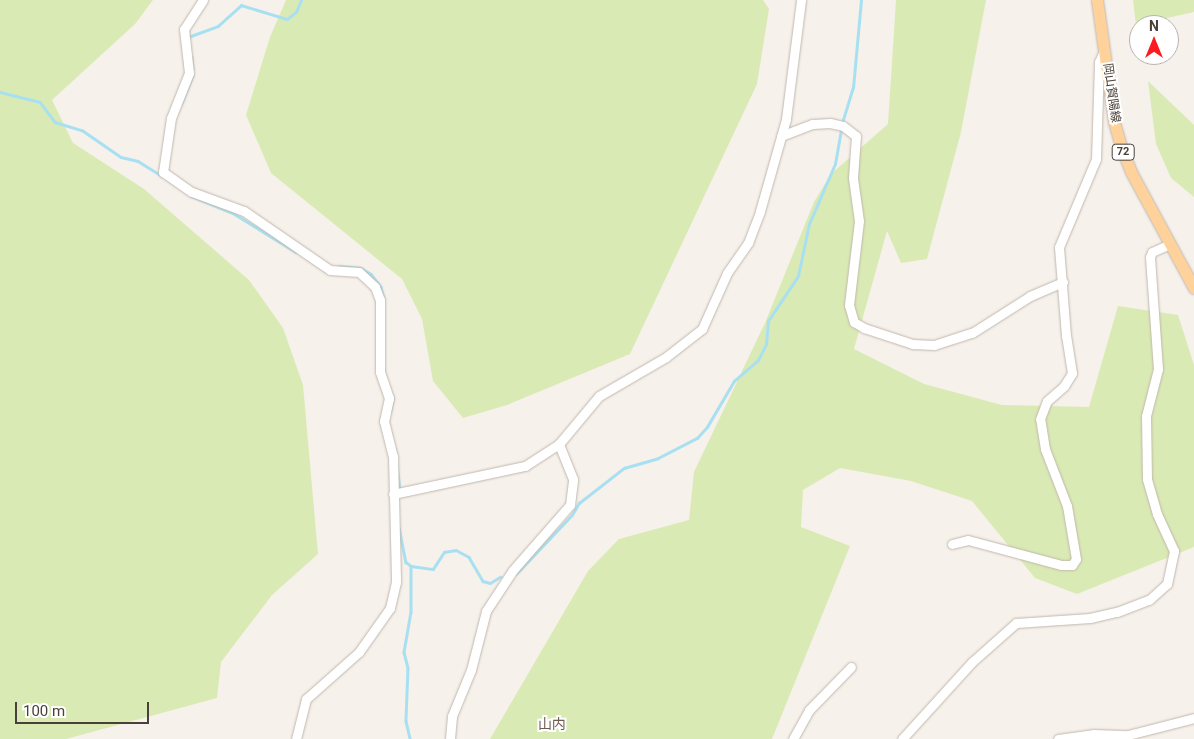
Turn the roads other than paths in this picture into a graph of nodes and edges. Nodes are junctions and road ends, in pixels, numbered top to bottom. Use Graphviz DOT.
graph roads {
  1 [pos="203,0"];
  2 [pos="801,0"];
  3 [pos="1097,0"];
  4 [pos="1105,48"];
  5 [pos="781,136"];
  6 [pos="1170,244"];
  7 [pos="1064,282"];
  8 [pos="1194,288"];
  9 [pos="559,444"];
  10 [pos="398,493"];
  11 [pos="952,544"];
  12 [pos="851,667"];
  13 [pos="1194,718"];
  14 [pos="296,739"];
  15 [pos="450,739"];
  16 [pos="793,739"];
  17 [pos="902,739"];
  18 [pos="1058,739"];
  1 -- 10 [label="street"];
  2 -- 5 [label="street"];
  3 -- 4 [label="main road, 岡山賀陽線 / 72"];
  4 -- 6 [label="main road, 岡山賀陽線 / 72"];
  4 -- 7 [label="street"];
  5 -- 7 [label="street"];
  5 -- 9 [label="street"];
  6 -- 8 [label="main road, 岡山賀陽線 / 72"];
  6 -- 17 [label="street"];
  7 -- 11 [label="street"];
  9 -- 10 [label="street"];
  9 -- 15 [label="street"];
  10 -- 14 [label="street"];
  12 -- 16 [label="street"];
  13 -- 18 [label="street"];
}
